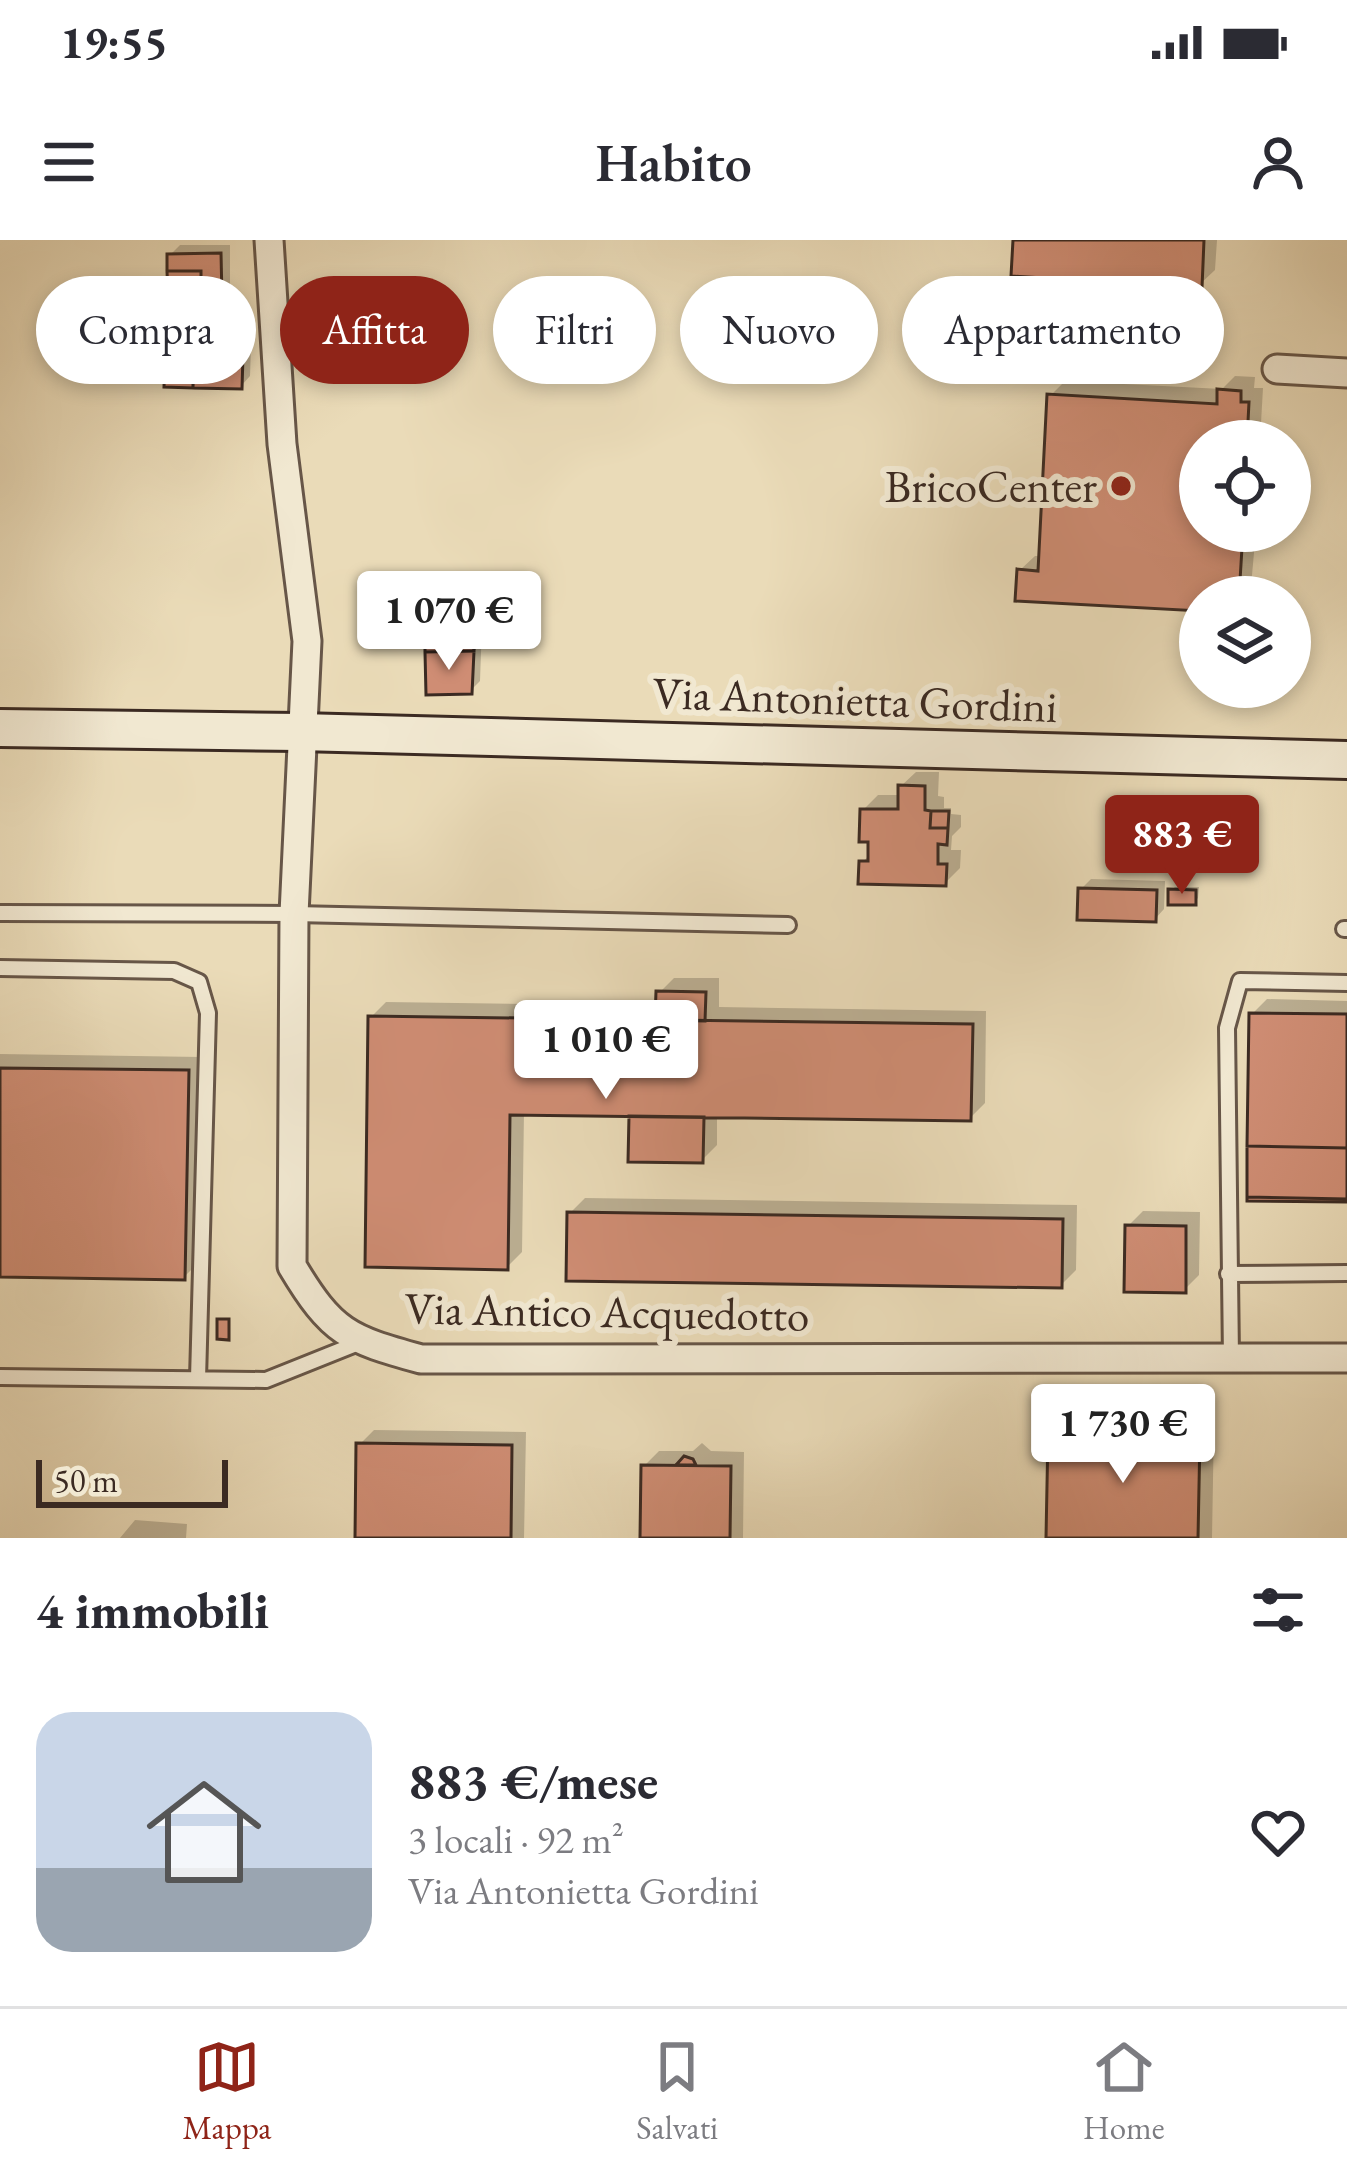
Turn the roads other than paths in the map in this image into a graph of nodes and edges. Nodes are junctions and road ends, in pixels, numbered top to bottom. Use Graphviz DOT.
graph roads {
  1 [pos="269,240"];
  2 [pos="1277,369"];
  3 [pos="1347,373"];
  4 [pos="0,728"];
  5 [pos="300,732"];
  6 [pos="1347,760"];
  7 [pos="0,913"];
  8 [pos="294,914"];
  9 [pos="788,925"];
  10 [pos="0,968"];
  11 [pos="1347,983"];
  12 [pos="1347,1273"];
  13 [pos="1228,1274"];
  14 [pos="361,1342"];
  15 [pos="1232,1358"];
  16 [pos="1347,1358"];
  17 [pos="0,1377"];
  18 [pos="198,1379"];
  1 -- 5 [label="street, Via Antico Acquedotto"];
  2 -- 3 [label="street"];
  4 -- 5 [label="street, Via Antonietta Gordini"];
  5 -- 6 [label="street, Via Antonietta Gordini"];
  5 -- 8 [label="street, Via Antico Acquedotto"];
  7 -- 8 [label="lane"];
  8 -- 9 [label="lane"];
  8 -- 14 [label="street, Via Antico Acquedotto"];
  10 -- 18 [label="lane"];
  11 -- 13 [label="lane"];
  12 -- 13 [label="lane"];
  13 -- 15 [label="lane"];
  14 -- 15 [label="street, Via Antico Acquedotto"];
  14 -- 18 [label="lane"];
  15 -- 16 [label="street, Via Antico Acquedotto"];
  17 -- 18 [label="lane"];
}
